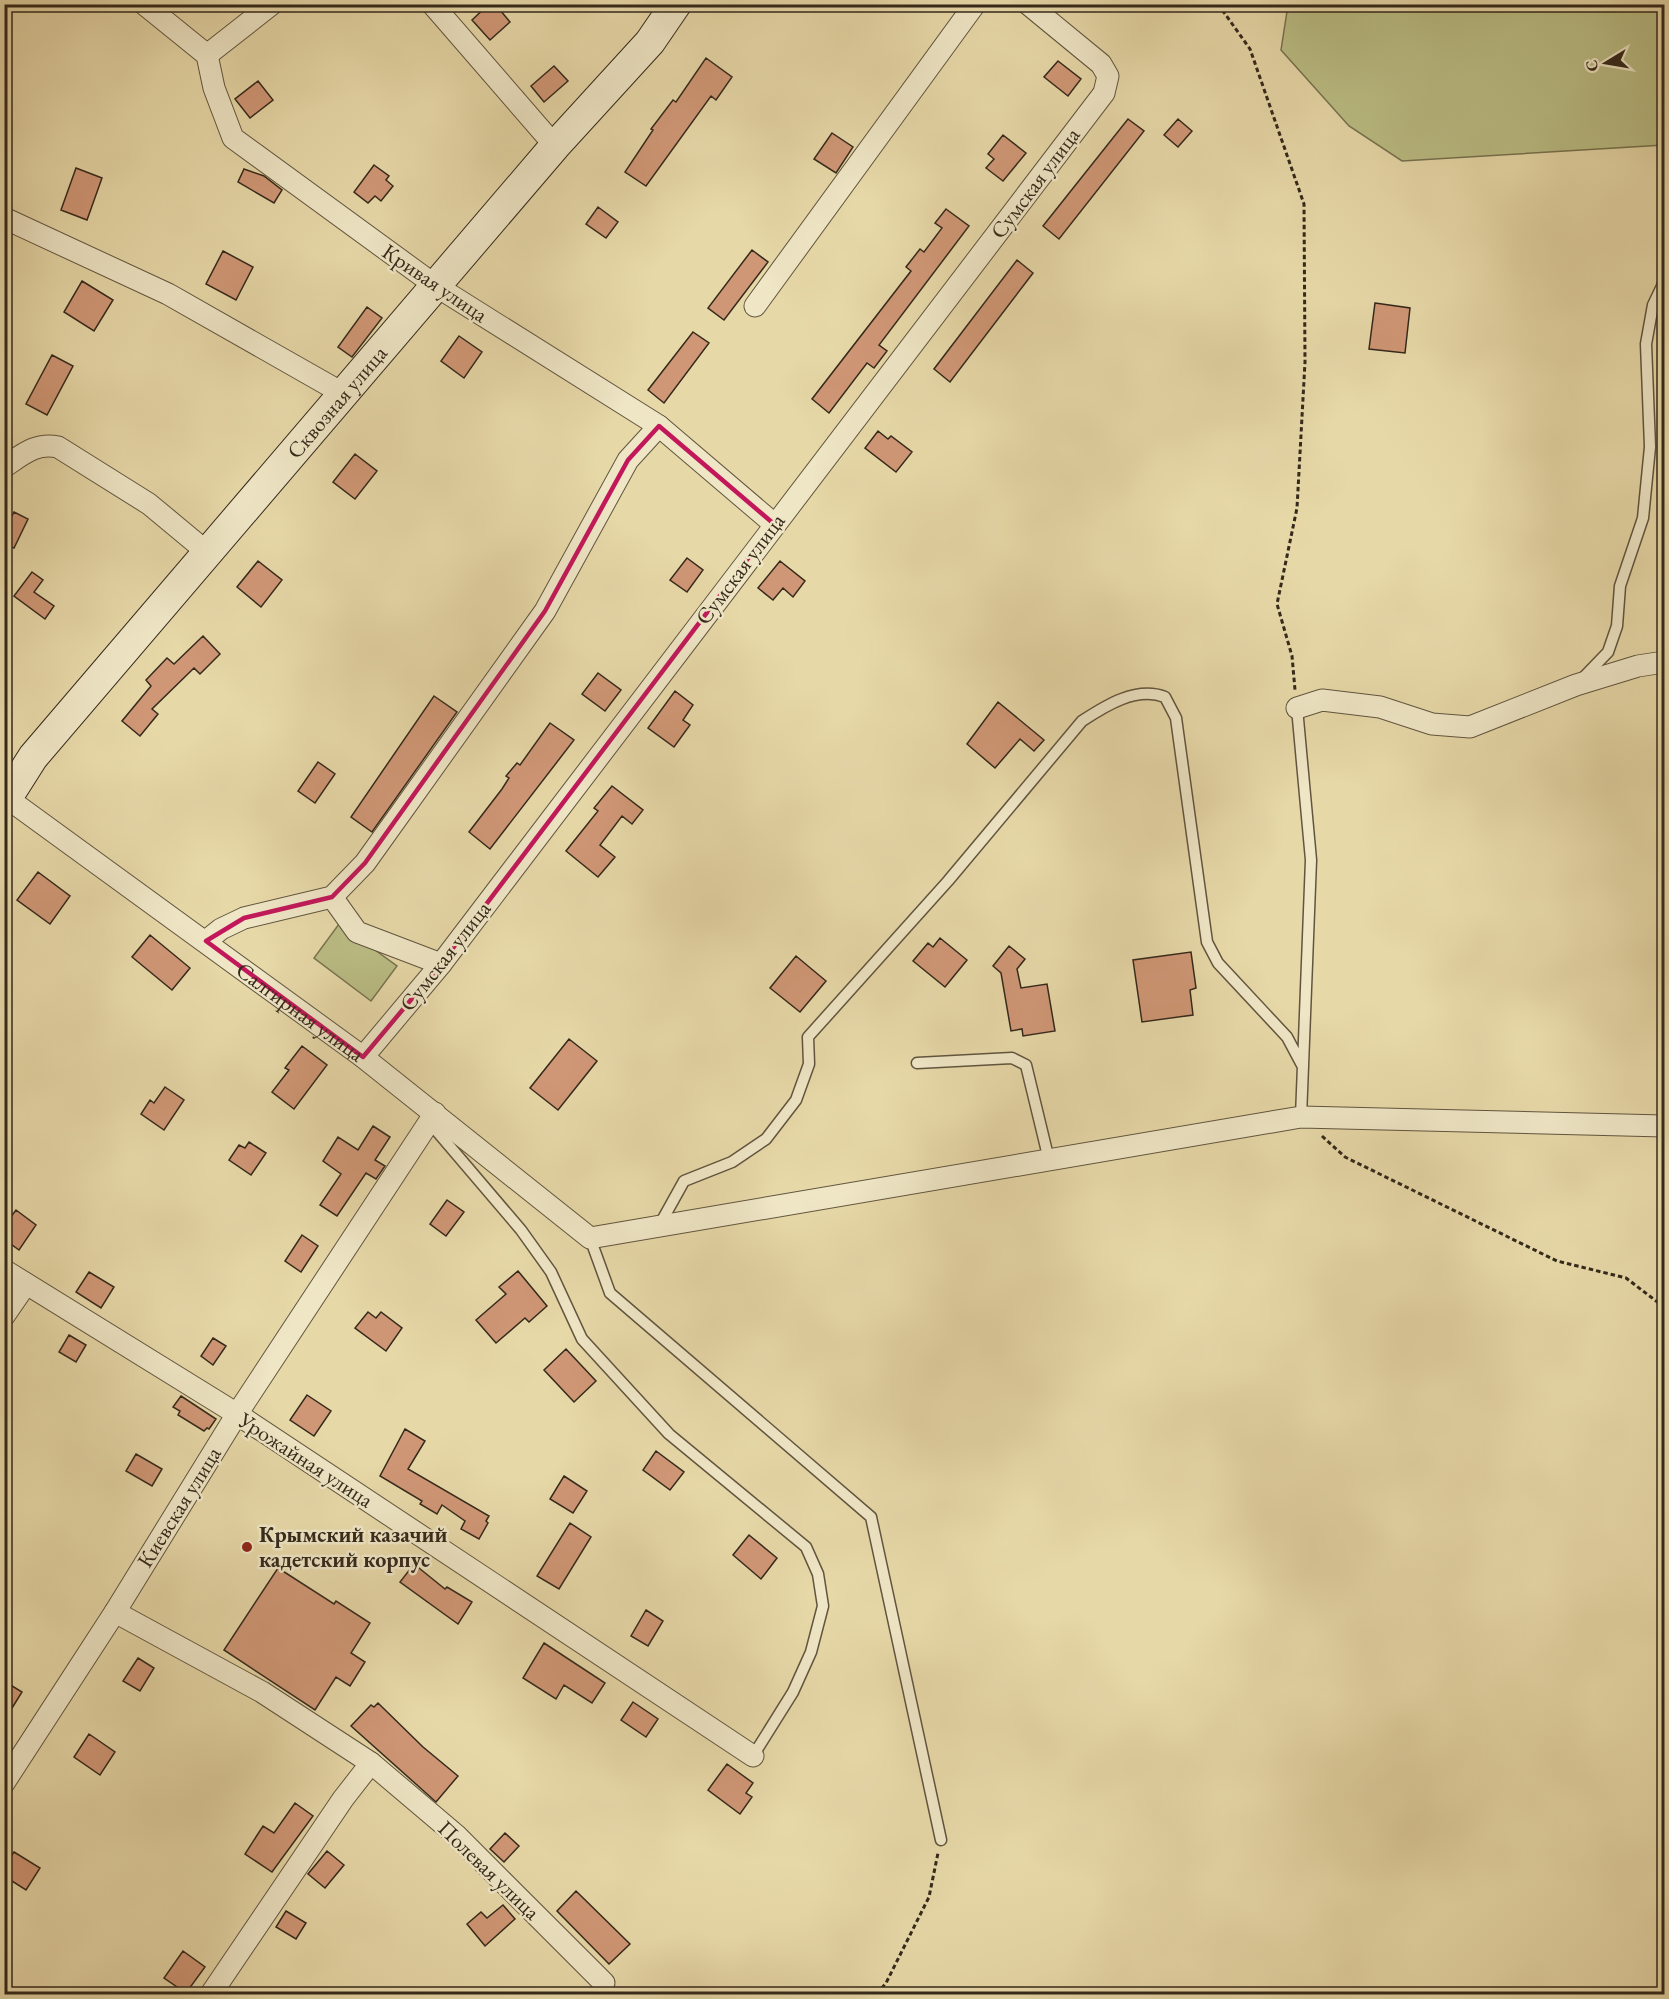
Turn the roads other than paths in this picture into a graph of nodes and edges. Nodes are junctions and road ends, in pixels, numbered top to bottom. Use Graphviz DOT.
graph roads {
  1 [pos="144,4"];
  2 [pos="272,4"];
  3 [pos="432,4"];
  4 [pos="676,4"];
  5 [pos="975,4"];
  6 [pos="1028,4"];
  7 [pos="207,55"];
  8 [pos="555,146"];
  9 [pos="4,218"];
  10 [pos="1665,282"];
  11 [pos="436,286"];
  12 [pos="755,306"];
  13 [pos="344,394"];
  14 [pos="659,426"];
  15 [pos="4,467"];
  16 [pos="774,524"];
  17 [pos="208,553"];
  18 [pos="1665,662"];
  19 [pos="1576,685"];
  20 [pos="1297,708"];
  21 [pos="6,798"];
  22 [pos="332,897"];
  23 [pos="206,941"];
  24 [pos="441,964"];
  25 [pos="363,1057"];
  26 [pos="917,1063"];
  27 [pos="1303,1067"];
  28 [pos="1301,1117"];
  29 [pos="432,1118"];
  30 [pos="1665,1126"];
  31 [pos="1049,1160"];
  32 [pos="659,1226"];
  33 [pos="590,1238"];
  34 [pos="4,1270"];
  35 [pos="26,1284"];
  36 [pos="4,1316"];
  37 [pos="237,1414"];
  38 [pos="115,1612"];
  39 [pos="753,1756"];
  40 [pos="371,1763"];
  41 [pos="4,1783"];
  42 [pos="941,1840"];
  43 [pos="604,1983"];
  44 [pos="211,1995"];
  1 -- 7 [label="street"];
  2 -- 7 [label="street"];
  3 -- 8 [label="street"];
  4 -- 8 [label="main road, Сквозная улица"];
  5 -- 12 [label="street"];
  6 -- 16 [label="street, Сумская улица"];
  7 -- 11 [label="street, Кривая улица"];
  8 -- 11 [label="main road, Сквозная улица"];
  9 -- 13 [label="street"];
  10 -- 19 [label="lane"];
  11 -- 13 [label="main road, Сквозная улица"];
  11 -- 14 [label="street, Кривая улица"];
  13 -- 17 [label="main road, Сквозная улица"];
  14 -- 16 [label="street, Кривая улица"];
  14 -- 22 [label="street"];
  15 -- 17 [label="street"];
  16 -- 24 [label="street, Сумская улица"];
  17 -- 21 [label="main road, Сквозная улица"];
  18 -- 19 [label="street"];
  19 -- 20 [label="street"];
  20 -- 27 [label="lane"];
  21 -- 23 [label="street, Салгирная улица"];
  22 -- 23 [label="street"];
  22 -- 24 [label="street"];
  23 -- 25 [label="street, Салгирная улица"];
  24 -- 25 [label="street, Сумская улица"];
  25 -- 29 [label="street, Салгирная улица"];
  26 -- 31 [label="lane"];
  27 -- 28 [label="lane"];
  27 -- 32 [label="lane"];
  28 -- 30 [label="street"];
  28 -- 31 [label="street"];
  29 -- 33 [label="street, Салгирная улица"];
  29 -- 37 [label="street, Киевская улица"];
  29 -- 39 [label="lane"];
  31 -- 32 [label="street"];
  32 -- 33 [label="street"];
  33 -- 42 [label="lane"];
  34 -- 35 [label="street, Урожайная улица"];
  35 -- 36 [label="street"];
  35 -- 37 [label="street, Урожайная улица"];
  37 -- 38 [label="street, Киевская улица"];
  37 -- 39 [label="street, Урожайная улица"];
  38 -- 40 [label="street, Полевая улица"];
  38 -- 41 [label="street, Киевская улица"];
  40 -- 43 [label="street, Полевая улица"];
  40 -- 44 [label="street"];
}
